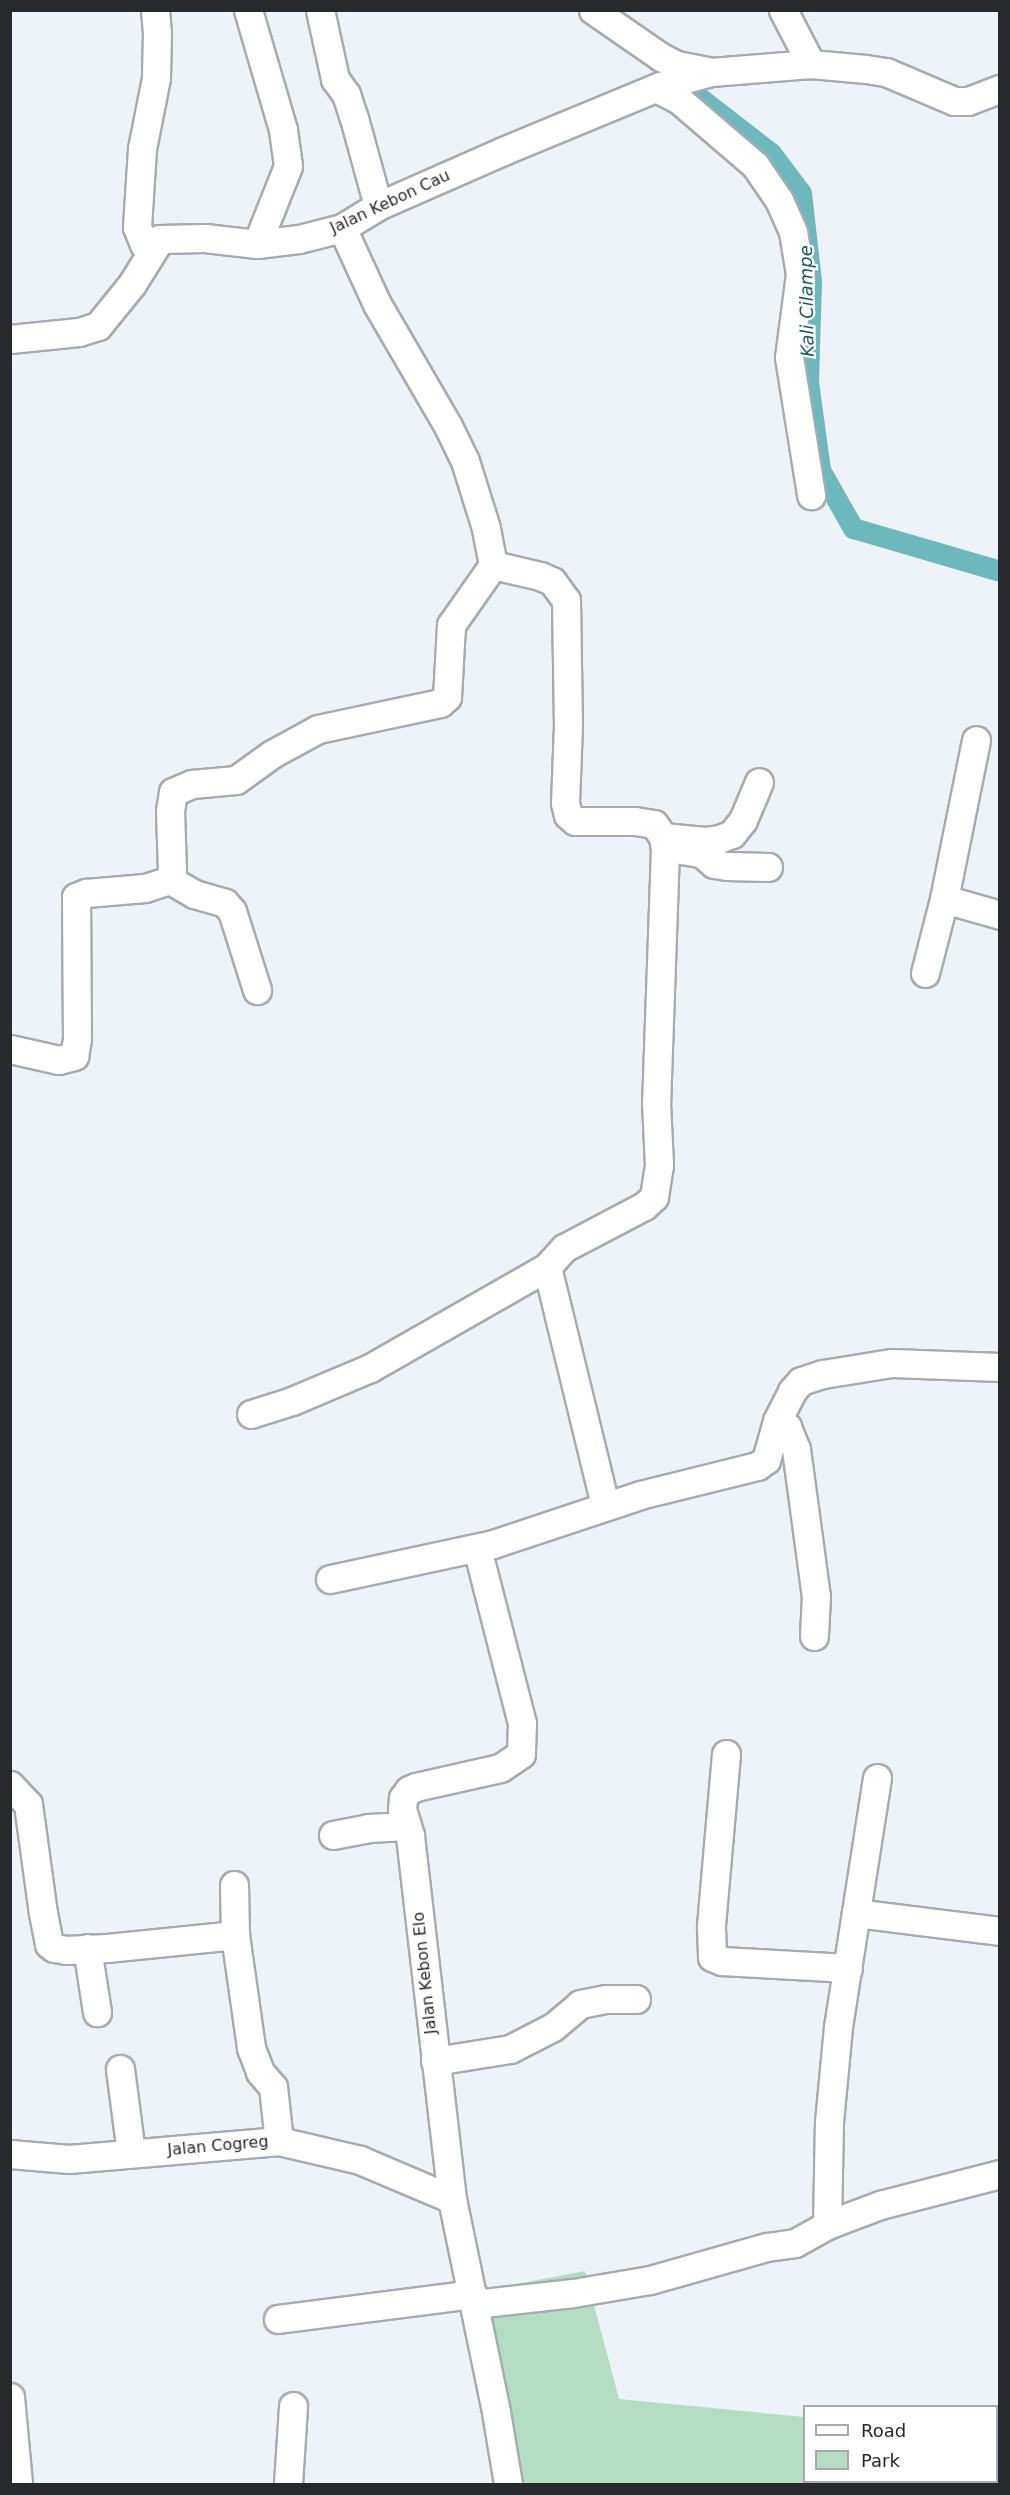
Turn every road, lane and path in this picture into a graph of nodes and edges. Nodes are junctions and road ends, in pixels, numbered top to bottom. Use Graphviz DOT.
graph roads {
  1 [pos="155,10"];
  2 [pos="248,10"];
  3 [pos="320,10"];
  4 [pos="593,10"];
  5 [pos="783,10"];
  6 [pos="811,64"];
  7 [pos="701,75"];
  8 [pos="658,87"];
  9 [pos="999,89"];
  10 [pos="378,206"];
  11 [pos="342,228"];
  12 [pos="160,239"];
  13 [pos="257,244"];
  14 [pos="10,339"];
  15 [pos="812,495"];
  16 [pos="493,565"];
  17 [pos="976,740"];
  18 [pos="759,782"];
  19 [pos="664,843"];
  20 [pos="768,867"];
  21 [pos="170,880"];
  22 [pos="944,899"];
  23 [pos="999,915"];
  24 [pos="925,973"];
  25 [pos="257,990"];
  26 [pos="10,1049"];
  27 [pos="547,1268"];
  28 [pos="999,1367"];
  29 [pos="251,1414"];
  30 [pos="777,1421"];
  31 [pos="605,1505"];
  32 [pos="477,1548"];
  33 [pos="330,1579"];
  34 [pos="814,1636"];
  35 [pos="726,1754"];
  36 [pos="877,1778"];
  37 [pos="10,1785"];
  38 [pos="407,1826"];
  39 [pos="333,1835"];
  40 [pos="234,1885"];
  41 [pos="856,1913"];
  42 [pos="999,1931"];
  43 [pos="235,1935"];
  44 [pos="87,1948"];
  45 [pos="848,1968"];
  46 [pos="636,1999"];
  47 [pos="98,2012"];
  48 [pos="435,2061"];
  49 [pos="120,2069"];
  50 [pos="279,2141"];
  51 [pos="131,2153"];
  52 [pos="10,2154"];
  53 [pos="999,2174"];
  54 [pos="452,2199"];
  55 [pos="827,2225"];
  56 [pos="473,2299"];
  57 [pos="278,2319"];
  58 [pos="10,2397"];
  59 [pos="293,2406"];
  60 [pos="18,2484"];
  61 [pos="288,2484"];
  62 [pos="508,2484"];
  1 -- 12 [label="street"];
  2 -- 13 [label="street"];
  3 -- 10 [label="street"];
  4 -- 7 [label="street"];
  5 -- 6 [label="street"];
  6 -- 7 [label="street"];
  6 -- 9 [label="street"];
  7 -- 8 [label="street, Jalan Kebon Cau"];
  8 -- 10 [label="street, Jalan Kebon Cau"];
  8 -- 15 [label="street"];
  10 -- 11 [label="street, Jalan Kebon Cau"];
  11 -- 13 [label="street, Jalan Kebon Cau"];
  11 -- 16 [label="street"];
  12 -- 13 [label="street, Jalan Kebon Cau"];
  12 -- 14 [label="street"];
  16 -- 19 [label="street"];
  16 -- 21 [label="street"];
  17 -- 22 [label="street"];
  18 -- 19 [label="street"];
  19 -- 20 [label="street"];
  19 -- 27 [label="street"];
  21 -- 25 [label="street"];
  21 -- 26 [label="street"];
  22 -- 23 [label="street"];
  22 -- 24 [label="street"];
  27 -- 29 [label="street"];
  27 -- 31 [label="street"];
  28 -- 30 [label="street"];
  30 -- 31 [label="street"];
  30 -- 34 [label="street"];
  31 -- 32 [label="street"];
  32 -- 33 [label="street"];
  32 -- 38 [label="street, Jalan Kebon Elo"];
  35 -- 45 [label="street"];
  36 -- 41 [label="street"];
  37 -- 44 [label="street"];
  38 -- 39 [label="street"];
  38 -- 48 [label="street, Jalan Kebon Elo"];
  40 -- 43 [label="street"];
  41 -- 42 [label="street"];
  41 -- 45 [label="street"];
  43 -- 44 [label="street"];
  43 -- 50 [label="street"];
  44 -- 47 [label="street"];
  45 -- 55 [label="street"];
  46 -- 48 [label="street"];
  48 -- 54 [label="street, Jalan Kebon Elo"];
  49 -- 51 [label="street"];
  50 -- 51 [label="street, Jalan Cogreg"];
  50 -- 54 [label="street, Jalan Cogreg"];
  51 -- 52 [label="street, Jalan Cogreg"];
  53 -- 55 [label="street"];
  54 -- 56 [label="street, Jalan Kebon Elo"];
  55 -- 56 [label="street"];
  56 -- 57 [label="street"];
  56 -- 62 [label="street, Jalan Kebon Elo"];
  58 -- 60 [label="street"];
  59 -- 61 [label="street"];
}
